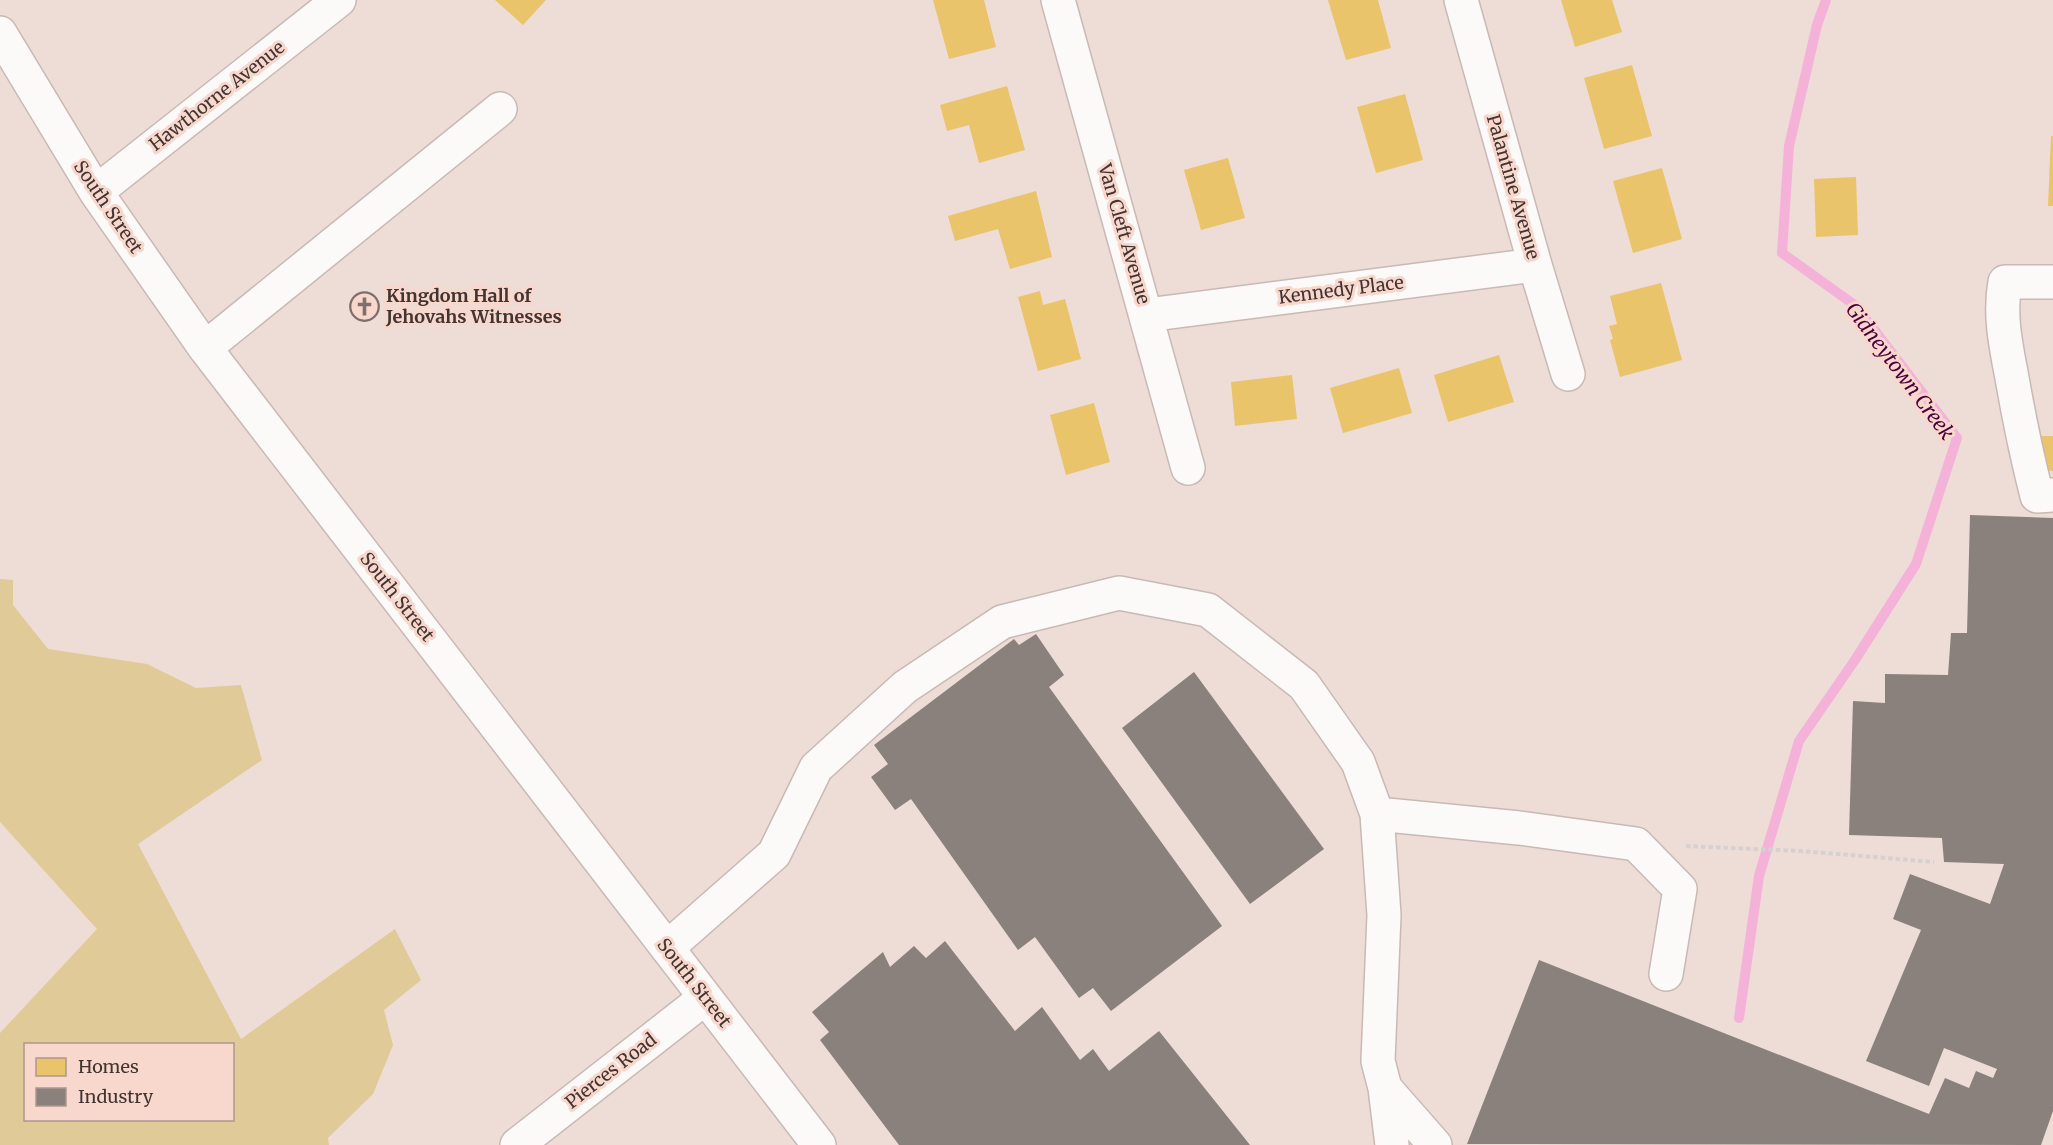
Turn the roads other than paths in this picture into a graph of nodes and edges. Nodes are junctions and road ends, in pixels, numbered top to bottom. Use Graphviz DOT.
graph roads {
  1 [pos="339,0"];
  2 [pos="1058,0"];
  3 [pos="1461,0"];
  4 [pos="0,33"];
  5 [pos="500,109"];
  6 [pos="96,192"];
  7 [pos="1535,265"];
  8 [pos="2053,282"];
  9 [pos="1147,315"];
  10 [pos="205,348"];
  11 [pos="1568,374"];
  12 [pos="1188,468"];
  13 [pos="2053,495"];
  14 [pos="1377,814"];
  15 [pos="667,948"];
  16 [pos="1666,974"];
  17 [pos="705,998"];
  18 [pos="1384,1088"];
  19 [pos="517,1145"];
  20 [pos="819,1145"];
  21 [pos="1392,1145"];
  22 [pos="1435,1145"];
  1 -- 6 [label="street, Hawthorne Avenue"];
  2 -- 9 [label="street, Van Cleft Avenue"];
  3 -- 7 [label="street, Palantine Avenue"];
  4 -- 6 [label="street, South Street"];
  5 -- 10 [label="street"];
  6 -- 10 [label="street, South Street"];
  7 -- 9 [label="street, Kennedy Place"];
  7 -- 11 [label="street, Palantine Avenue"];
  8 -- 13 [label="street"];
  9 -- 12 [label="street, Van Cleft Avenue"];
  10 -- 15 [label="street, South Street"];
  14 -- 15 [label="street"];
  14 -- 16 [label="street"];
  14 -- 18 [label="street"];
  15 -- 17 [label="street, South Street"];
  17 -- 19 [label="street, Pierces Road"];
  17 -- 20 [label="street, South Street"];
  18 -- 21 [label="street"];
  18 -- 22 [label="street"];
}
